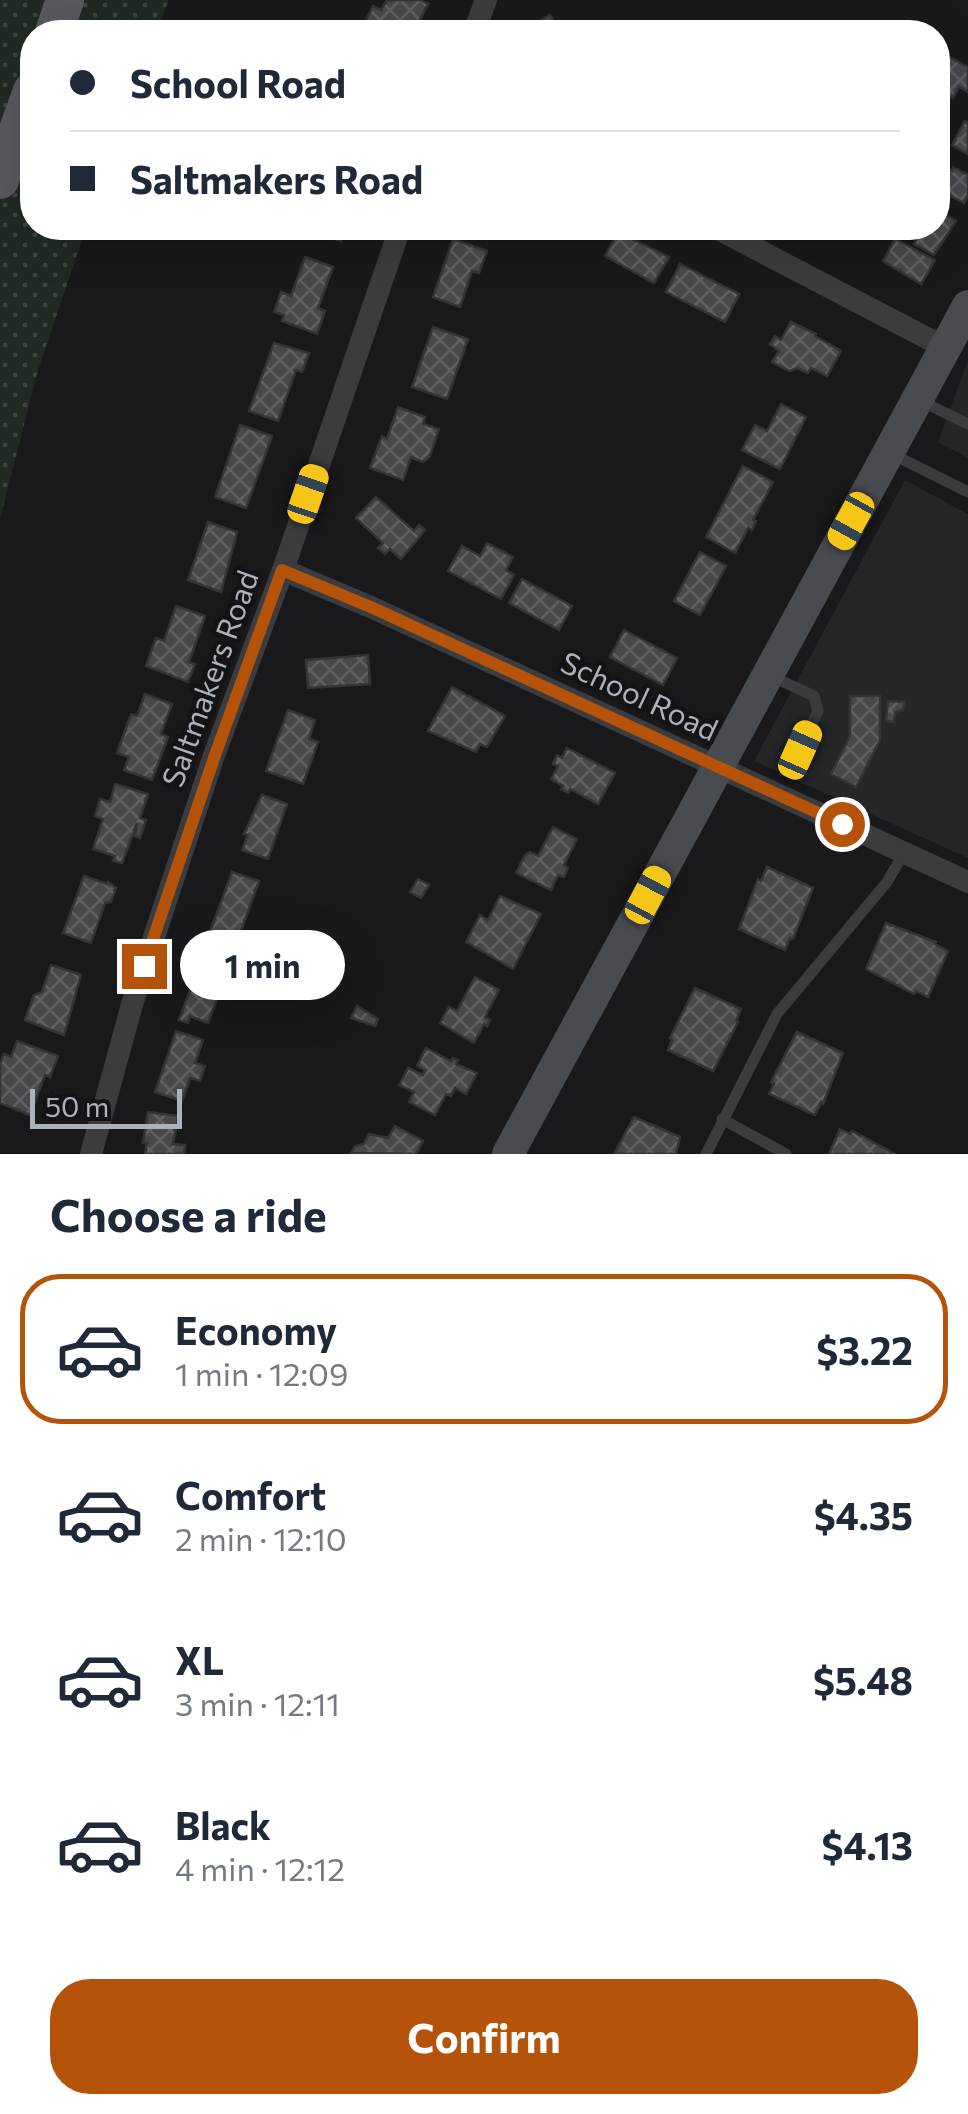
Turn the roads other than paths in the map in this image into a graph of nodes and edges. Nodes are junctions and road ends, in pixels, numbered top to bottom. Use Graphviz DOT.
graph roads {
  1 [pos="20,124"];
  2 [pos="0,180"];
  3 [pos="396,240"];
  4 [pos="739,240"];
  5 [pos="968,306"];
  6 [pos="946,348"];
  7 [pos="918,399"];
  8 [pos="968,424"];
  9 [pos="888,452"];
  10 [pos="968,492"];
  11 [pos="282,570"];
  12 [pos="768,674"];
  13 [pos="800,750"];
  14 [pos="718,766"];
  15 [pos="904,853"];
  16 [pos="968,882"];
  17 [pos="722,1119"];
  18 [pos="91,1154"];
  19 [pos="508,1154"];
  20 [pos="706,1154"];
  21 [pos="786,1154"];
  1 -- 2 [label="main road"];
  3 -- 11 [label="street, Saltmakers Road"];
  4 -- 6 [label="street"];
  5 -- 6 [label="main road"];
  6 -- 7 [label="main road"];
  7 -- 8 [label="lane"];
  7 -- 9 [label="main road"];
  9 -- 10 [label="lane"];
  9 -- 12 [label="main road"];
  11 -- 14 [label="street, School Road"];
  11 -- 18 [label="street, Saltmakers Road"];
  12 -- 13 [label="lane"];
  12 -- 14 [label="main road"];
  14 -- 15 [label="street, School Road"];
  14 -- 19 [label="main road"];
  15 -- 16 [label="street, School Road"];
  15 -- 17 [label="lane"];
  17 -- 20 [label="lane"];
  17 -- 21 [label="lane"];
}
